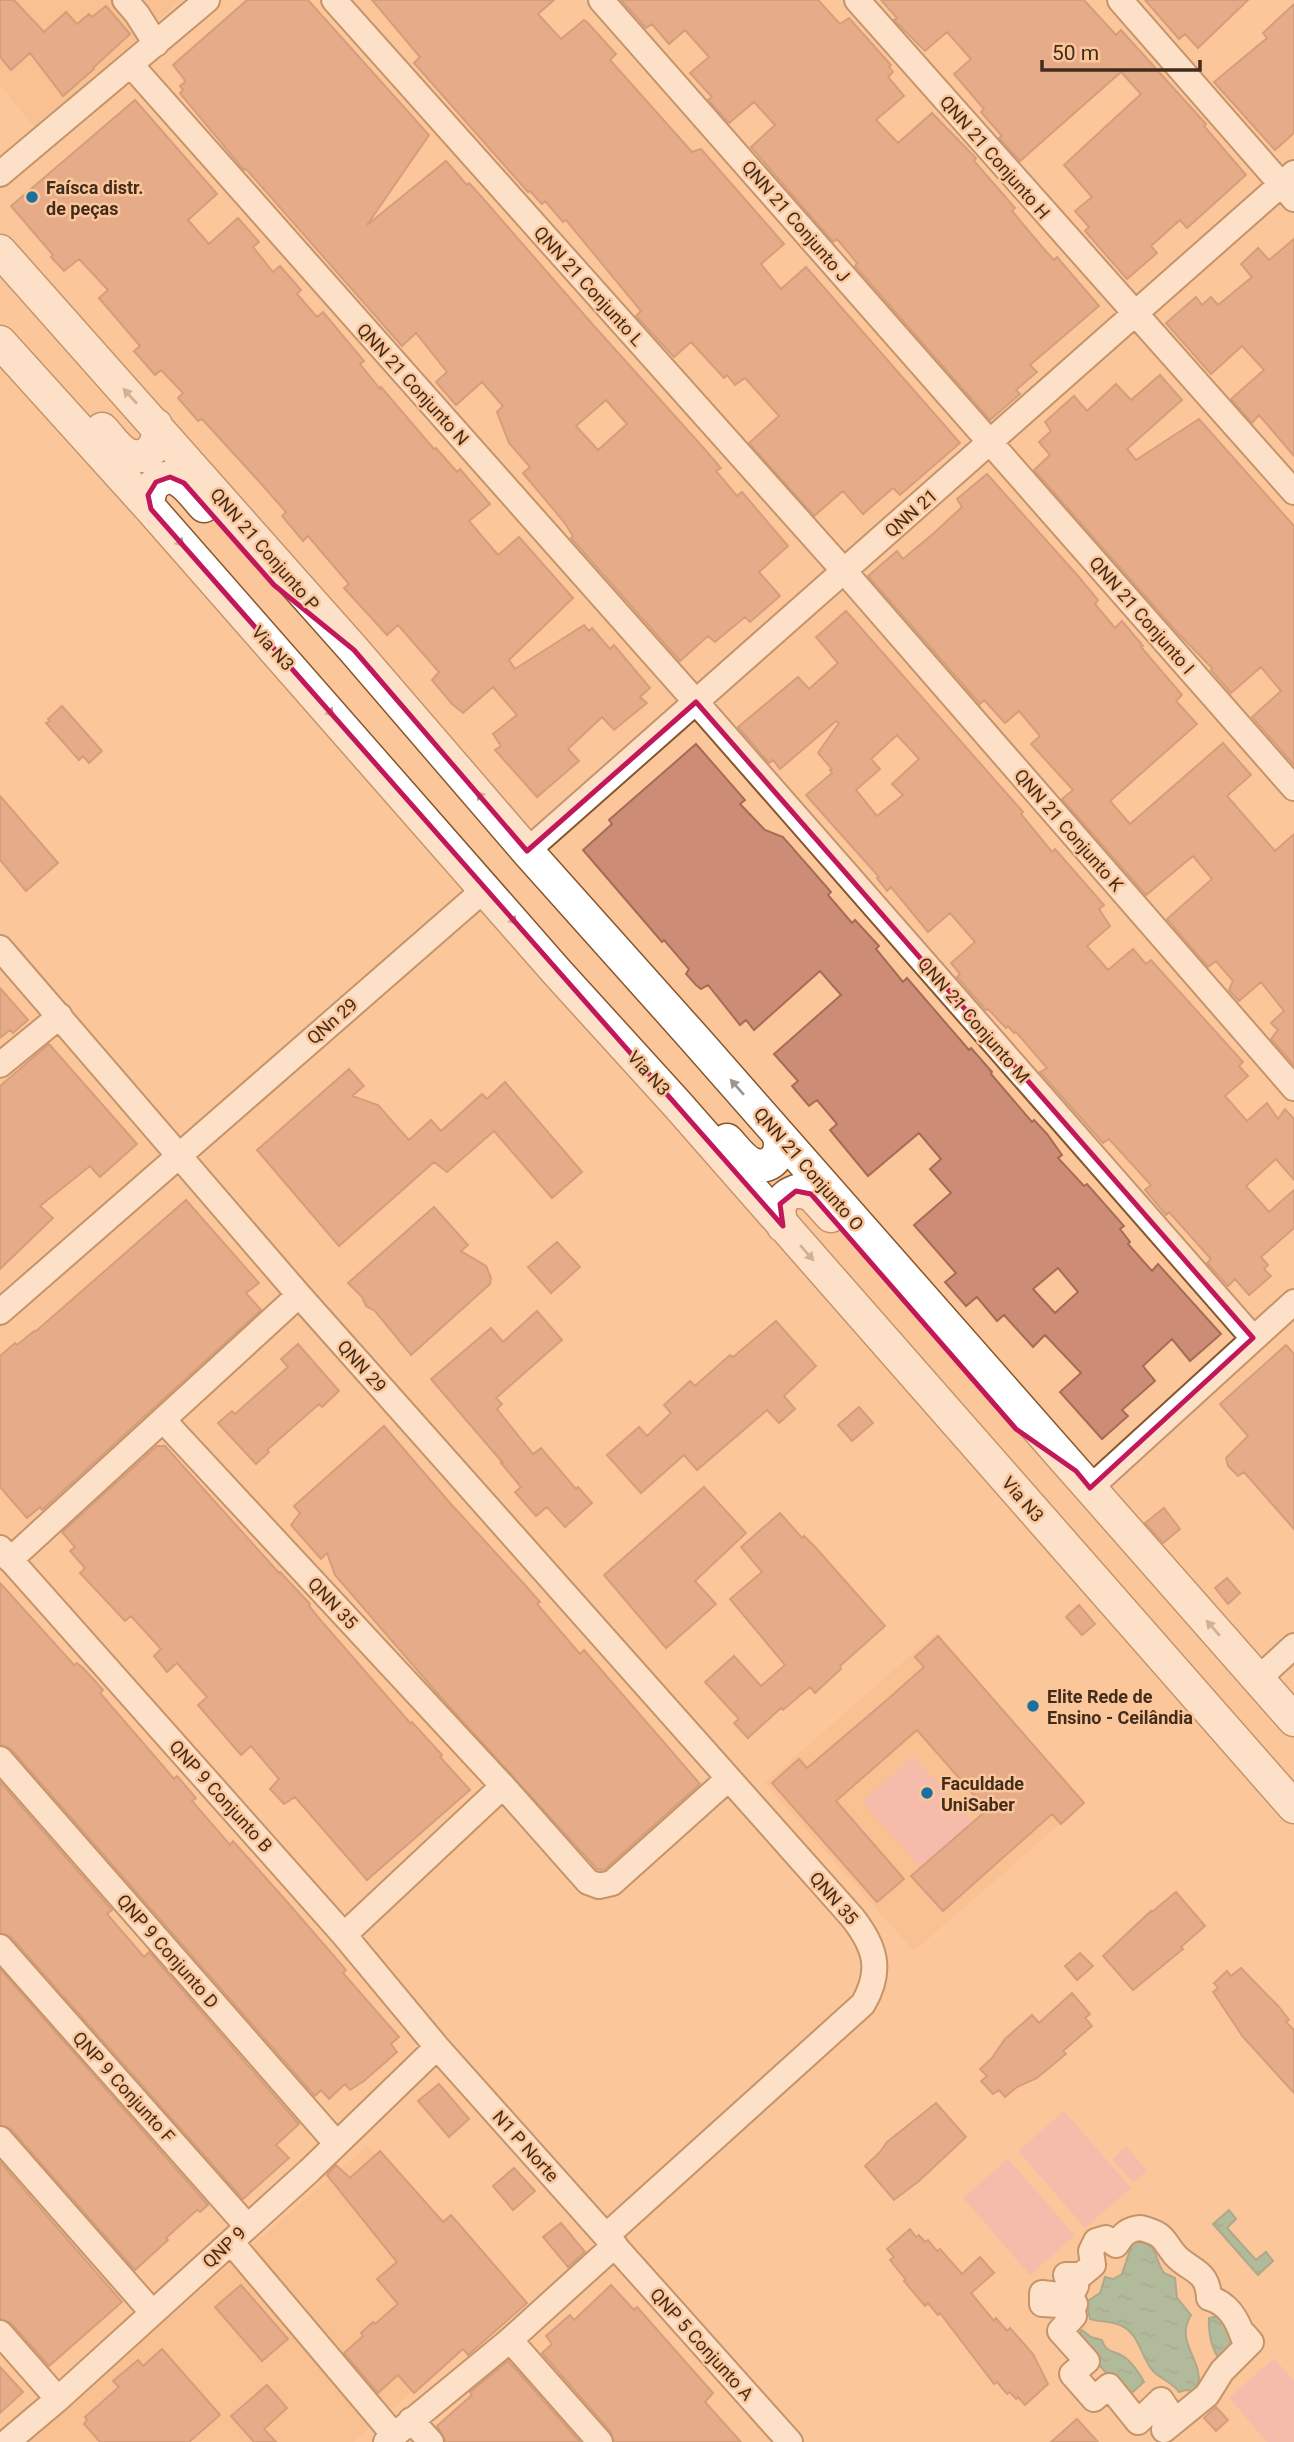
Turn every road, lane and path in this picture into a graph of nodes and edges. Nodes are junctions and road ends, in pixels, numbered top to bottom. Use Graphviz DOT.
graph roads {
  1 [pos="125,0"];
  2 [pos="207,0"];
  3 [pos="334,0"];
  4 [pos="601,0"];
  5 [pos="857,0"];
  6 [pos="1120,0"];
  7 [pos="156,44"];
  8 [pos="131,65"];
  9 [pos="0,174"];
  10 [pos="1290,186"];
  11 [pos="0,251"];
  12 [pos="1134,314"];
  13 [pos="0,340"];
  14 [pos="156,425"];
  15 [pos="990,443"];
  16 [pos="1294,492"];
  17 [pos="151,509"];
  18 [pos="844,571"];
  19 [pos="354,650"];
  20 [pos="696,702"];
  21 [pos="1294,788"];
  22 [pos="527,851"];
  23 [pos="485,888"];
  24 [pos="0,948"];
  25 [pos="588,1006"];
  26 [pos="60,1016"];
  27 [pos="0,1065"];
  28 [pos="1294,1088"];
  29 [pos="777,1133"];
  30 [pos="179,1155"];
  31 [pos="783,1226"];
  32 [pos="299,1295"];
  33 [pos="1294,1302"];
  34 [pos="0,1312"];
  35 [pos="1253,1338"];
  36 [pos="164,1421"];
  37 [pos="1083,1479"];
  38 [pos="5,1554"];
  39 [pos="1294,1646"];
  40 [pos="1258,1679"];
  41 [pos="1294,1720"];
  42 [pos="0,1759"];
  43 [pos="1266,1775"];
  44 [pos="729,1779"];
  45 [pos="503,1786"];
  46 [pos="1294,1799"];
  47 [pos="1294,1807"];
  48 [pos="344,1935"];
  49 [pos="0,1947"];
  50 [pos="437,2047"];
  51 [pos="0,2139"];
  52 [pos="337,2143"];
  53 [pos="239,2234"];
  54 [pos="610,2241"];
  55 [pos="152,2312"];
  56 [pos="0,2333"];
  57 [pos="510,2340"];
  58 [pos="1072,2374"];
  59 [pos="58,2399"];
  60 [pos="397,2432"];
  61 [pos="7,2442"];
  62 [pos="431,2442"];
  63 [pos="600,2442"];
  64 [pos="790,2442"];
  1 -- 7 [label="street"];
  2 -- 7 [label="street"];
  3 -- 18 [label="street, QNN 21 Conjunto L"];
  4 -- 15 [label="street, QNN 21 Conjunto J"];
  5 -- 12 [label="street, QNN 21 Conjunto H"];
  6 -- 10 [label="street"];
  7 -- 8 [label="street"];
  8 -- 9 [label="street"];
  8 -- 20 [label="street, QNN 21 Conjunto N"];
  10 -- 12 [label="street, QNN 21"];
  14 -- 11 [label="main road, QNN 21 Conjunto P, one-way"];
  12 -- 15 [label="street, QNN 21"];
  12 -- 16 [label="street, QNN 21 Conjunto H"];
  13 -- 14 [label="main road"];
  13 -- 17 [label="main road, Via N3"];
  14 -- 19 [label="main road, QNN 21 Conjunto P"];
  15 -- 18 [label="street, QNN 21"];
  15 -- 21 [label="street, QNN 21 Conjunto I"];
  17 -- 19 [label="main road"];
  17 -- 23 [label="main road, Via N3, one-way"];
  18 -- 20 [label="street, QNN 21"];
  18 -- 28 [label="street, QNN 21 Conjunto K"];
  22 -- 19 [label="main road, QNN 21 Conjunto P, one-way"];
  20 -- 22 [label="street, QNN 21"];
  20 -- 35 [label="street, QNN 21 Conjunto M"];
  29 -- 22 [label="main road, QNN 21 Conjunto O, one-way"];
  23 -- 25 [label="main road, Via N3, one-way"];
  23 -- 30 [label="street, QNn 29"];
  24 -- 26 [label="street, QNN 29"];
  25 -- 29 [label="main road"];
  25 -- 31 [label="main road, Via N3"];
  26 -- 27 [label="street"];
  26 -- 30 [label="street, QNN 29"];
  29 -- 37 [label="main road, QNN 21 Conjunto O"];
  30 -- 32 [label="street, QNN 29"];
  30 -- 34 [label="street"];
  31 -- 37 [label="main road"];
  31 -- 43 [label="main road, Via N3, one-way"];
  32 -- 36 [label="street"];
  32 -- 44 [label="street, QNN 29"];
  33 -- 35 [label="street"];
  35 -- 37 [label="street"];
  36 -- 38 [label="street"];
  36 -- 45 [label="street, QNN 35"];
  40 -- 37 [label="main road, one-way"];
  38 -- 48 [label="street, QNP 9 Conjunto B"];
  39 -- 40 [label="street"];
  40 -- 41 [label="main road"];
  42 -- 52 [label="street, QNP 9 Conjunto D"];
  43 -- 46 [label="main road"];
  43 -- 47 [label="main road, Via N3"];
  44 -- 45 [label="street, QNN 35"];
  44 -- 54 [label="street, QNN 35"];
  45 -- 48 [label="street"];
  48 -- 50 [label="street, QNP 9 Conjunto B"];
  49 -- 53 [label="street, QNP 9 Conjunto F"];
  50 -- 52 [label="street, QNP 9"];
  50 -- 54 [label="street, N1 P Norte"];
  51 -- 55 [label="street"];
  52 -- 53 [label="street, QNP 9"];
  53 -- 55 [label="street, QNP 9"];
  53 -- 60 [label="street, QNP 9 Conjunto F"];
  54 -- 57 [label="street, QNN 35"];
  54 -- 64 [label="street, QNP 5 Conjunto A"];
  55 -- 59 [label="street, QNP 9"];
  56 -- 59 [label="street"];
  57 -- 60 [label="street, QNN 35"];
  57 -- 63 [label="street"];
  58 -- 58 [label="street"];
  59 -- 61 [label="street, QNP 9"];
  60 -- 62 [label="street, QNP 9 Conjunto F"];
}
